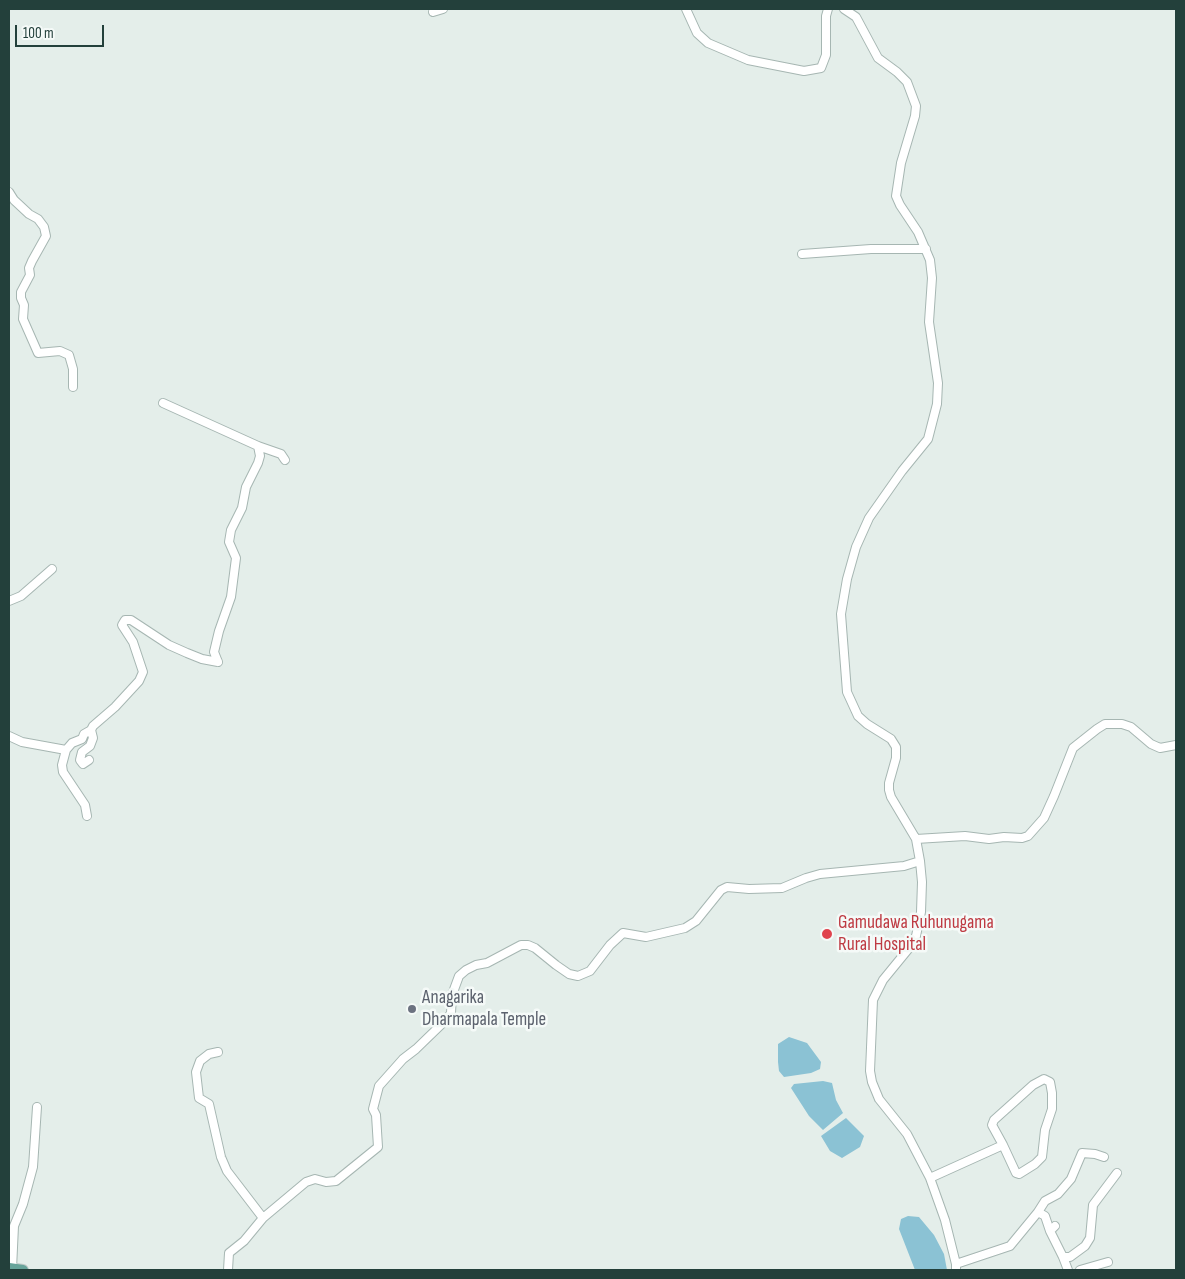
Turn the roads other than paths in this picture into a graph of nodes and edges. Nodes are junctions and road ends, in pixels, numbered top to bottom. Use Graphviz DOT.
graph roads {
  1 [pos="443,9"];
  2 [pos="686,9"];
  3 [pos="828,9"];
  4 [pos="844,9"];
  5 [pos="433,12"];
  6 [pos="9,192"];
  7 [pos="926,248"];
  8 [pos="802,254"];
  9 [pos="73,386"];
  10 [pos="163,403"];
  11 [pos="258,446"];
  12 [pos="285,460"];
  13 [pos="52,569"];
  14 [pos="9,601"];
  15 [pos="91,730"];
  16 [pos="9,736"];
  17 [pos="1176,745"];
  18 [pos="66,750"];
  19 [pos="89,760"];
  20 [pos="87,816"];
  21 [pos="916,839"];
  22 [pos="920,861"];
  23 [pos="218,1052"];
  24 [pos="37,1106"];
  25 [pos="1003,1145"];
  26 [pos="1104,1157"];
  27 [pos="1117,1173"];
  28 [pos="930,1178"];
  29 [pos="1038,1212"];
  30 [pos="263,1218"];
  31 [pos="1063,1257"];
  32 [pos="1108,1262"];
  33 [pos="956,1267"];
  34 [pos="10,1268"];
  35 [pos="23,1270"];
  36 [pos="228,1270"];
  37 [pos="1068,1270"];
  38 [pos="1080,1270"];
  1 -- 5 [label="street"];
  2 -- 3 [label="street"];
  4 -- 7 [label="street"];
  6 -- 9 [label="street"];
  7 -- 8 [label="street"];
  7 -- 21 [label="street"];
  10 -- 11 [label="street"];
  11 -- 12 [label="street"];
  11 -- 15 [label="street"];
  13 -- 14 [label="street"];
  15 -- 18 [label="street"];
  15 -- 19 [label="street"];
  16 -- 18 [label="street"];
  17 -- 21 [label="street"];
  18 -- 20 [label="street"];
  21 -- 22 [label="street"];
  22 -- 28 [label="street"];
  22 -- 30 [label="street"];
  23 -- 30 [label="street"];
  24 -- 34 [label="street"];
  25 -- 25 [label="street"];
  25 -- 28 [label="street"];
  26 -- 29 [label="street"];
  27 -- 31 [label="street"];
  28 -- 33 [label="street"];
  29 -- 31 [label="street"];
  29 -- 33 [label="street"];
  30 -- 36 [label="street"];
  31 -- 37 [label="street"];
  32 -- 38 [label="street"];
  34 -- 35 [label="main road"];
}
